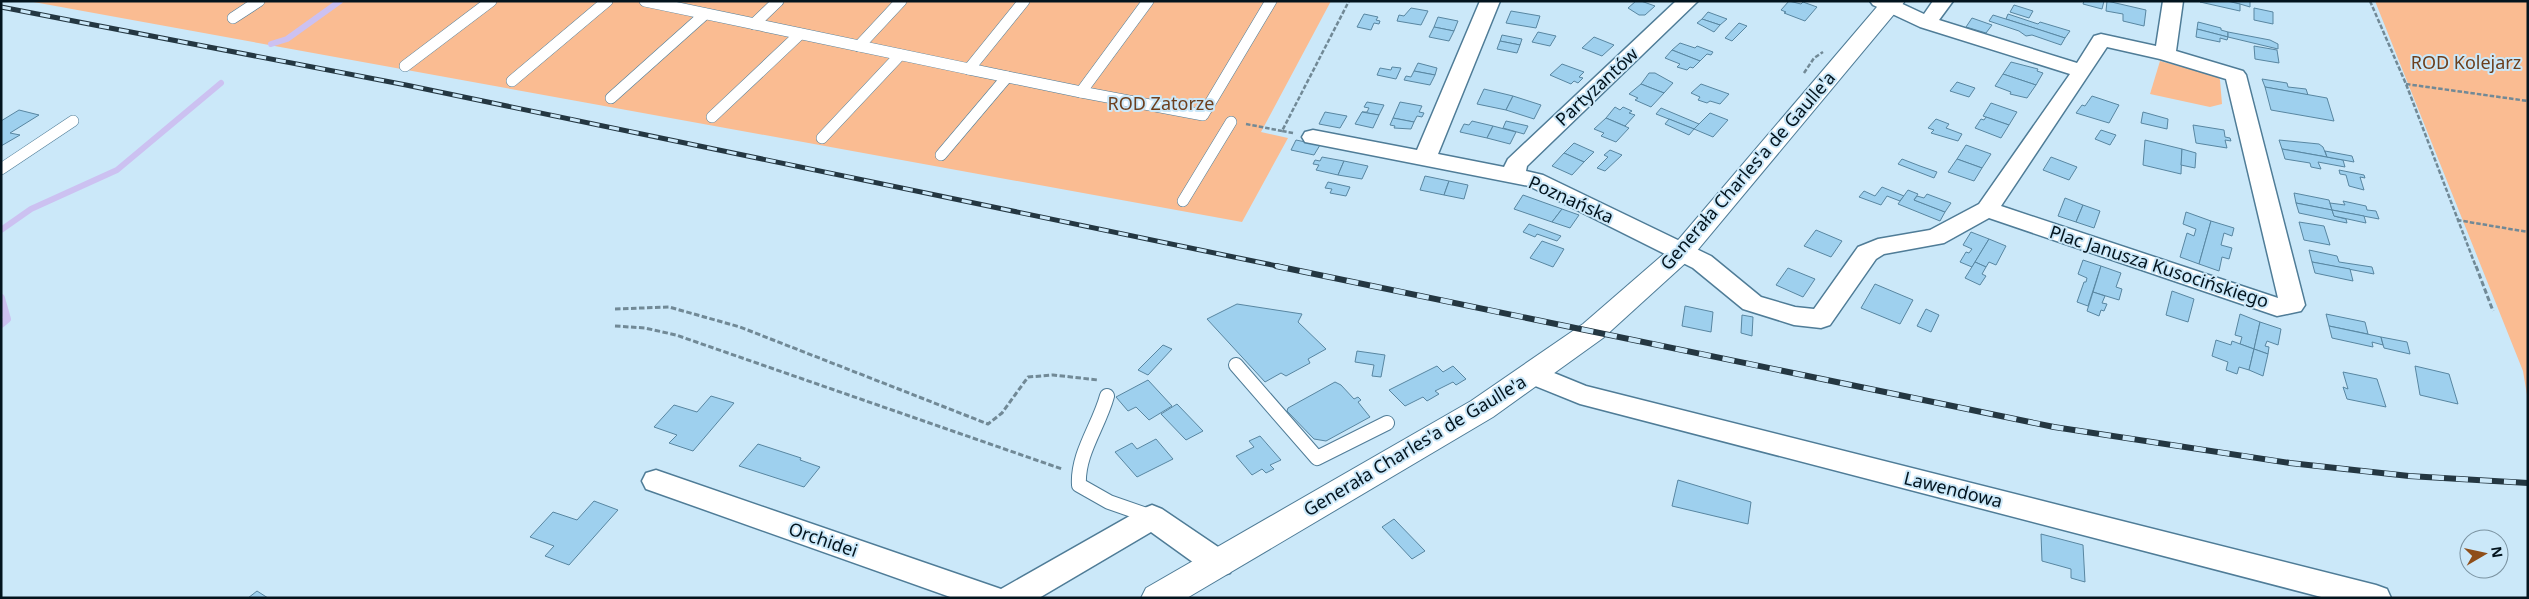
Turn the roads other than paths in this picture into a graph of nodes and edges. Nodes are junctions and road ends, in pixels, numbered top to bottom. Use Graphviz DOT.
graph roads {
  1 [pos="259,1"];
  2 [pos="491,1"];
  3 [pos="607,1"];
  4 [pos="778,1"];
  5 [pos="901,1"];
  6 [pos="1024,1"];
  7 [pos="1148,1"];
  8 [pos="1271,1"];
  9 [pos="1490,1"];
  10 [pos="1688,1"];
  11 [pos="1943,1"];
  12 [pos="2173,1"];
  13 [pos="650,2"];
  14 [pos="1888,3"];
  15 [pos="705,14"];
  16 [pos="233,18"];
  17 [pos="1927,23"];
  18 [pos="754,24"];
  19 [pos="800,34"];
  20 [pos="859,46"];
  21 [pos="2166,54"];
  22 [pos="900,55"];
  23 [pos="404,66"];
  24 [pos="969,69"];
  25 [pos="2082,71"];
  26 [pos="1007,77"];
  27 [pos="512,81"];
  28 [pos="1081,92"];
  29 [pos="611,98"];
  30 [pos="712,117"];
  31 [pos="72,121"];
  32 [pos="1230,122"];
  33 [pos="1313,137"];
  34 [pos="822,138"];
  35 [pos="941,155"];
  36 [pos="1425,159"];
  37 [pos="1,170"];
  38 [pos="1513,176"];
  39 [pos="1183,201"];
  40 [pos="1987,209"];
  41 [pos="1682,252"];
  42 [pos="1236,365"];
  43 [pos="1532,374"];
  44 [pos="1107,396"];
  45 [pos="1387,423"];
  46 [pos="656,481"];
  47 [pos="1152,517"];
  48 [pos="1218,564"];
  49 [pos="990,598"];
  50 [pos="1012,598"];
  51 [pos="1158,598"];
  52 [pos="2376,598"];
  1 -- 16 [label="lane"];
  2 -- 23 [label="lane"];
  3 -- 27 [label="lane"];
  4 -- 18 [label="lane"];
  5 -- 20 [label="lane"];
  6 -- 24 [label="lane"];
  7 -- 28 [label="lane"];
  8 -- 28 [label="lane"];
  9 -- 36 [label="street"];
  10 -- 38 [label="street, Partyzantów"];
  11 -- 17 [label="street"];
  12 -- 21 [label="street"];
  13 -- 15 [label="lane"];
  14 -- 17 [label="street"];
  14 -- 41 [label="main road, Generała Charles'a de Gaulle'a"];
  15 -- 18 [label="lane"];
  15 -- 29 [label="lane"];
  17 -- 25 [label="street"];
  18 -- 19 [label="lane"];
  19 -- 20 [label="lane"];
  19 -- 30 [label="lane"];
  20 -- 22 [label="lane"];
  21 -- 25 [label="street"];
  21 -- 40 [label="street, Plac Janusza Kusocińskiego"];
  22 -- 24 [label="lane"];
  22 -- 34 [label="lane"];
  24 -- 26 [label="lane"];
  25 -- 40 [label="street"];
  26 -- 28 [label="lane"];
  26 -- 35 [label="lane"];
  31 -- 37 [label="lane"];
  32 -- 39 [label="lane"];
  33 -- 36 [label="street, Poznańska"];
  36 -- 38 [label="street, Poznańska"];
  38 -- 41 [label="street, Poznańska"];
  40 -- 41 [label="street"];
  41 -- 43 [label="main road, Generała Charles'a de Gaulle'a"];
  42 -- 45 [label="lane"];
  43 -- 48 [label="main road, Generała Charles'a de Gaulle'a"];
  43 -- 52 [label="street, Lawendowa"];
  44 -- 47 [label="lane"];
  46 -- 49 [label="street, Orchidei"];
  47 -- 48 [label="street"];
  47 -- 50 [label="street"];
  48 -- 51 [label="main road, Generała Charles'a de Gaulle'a"];
}
